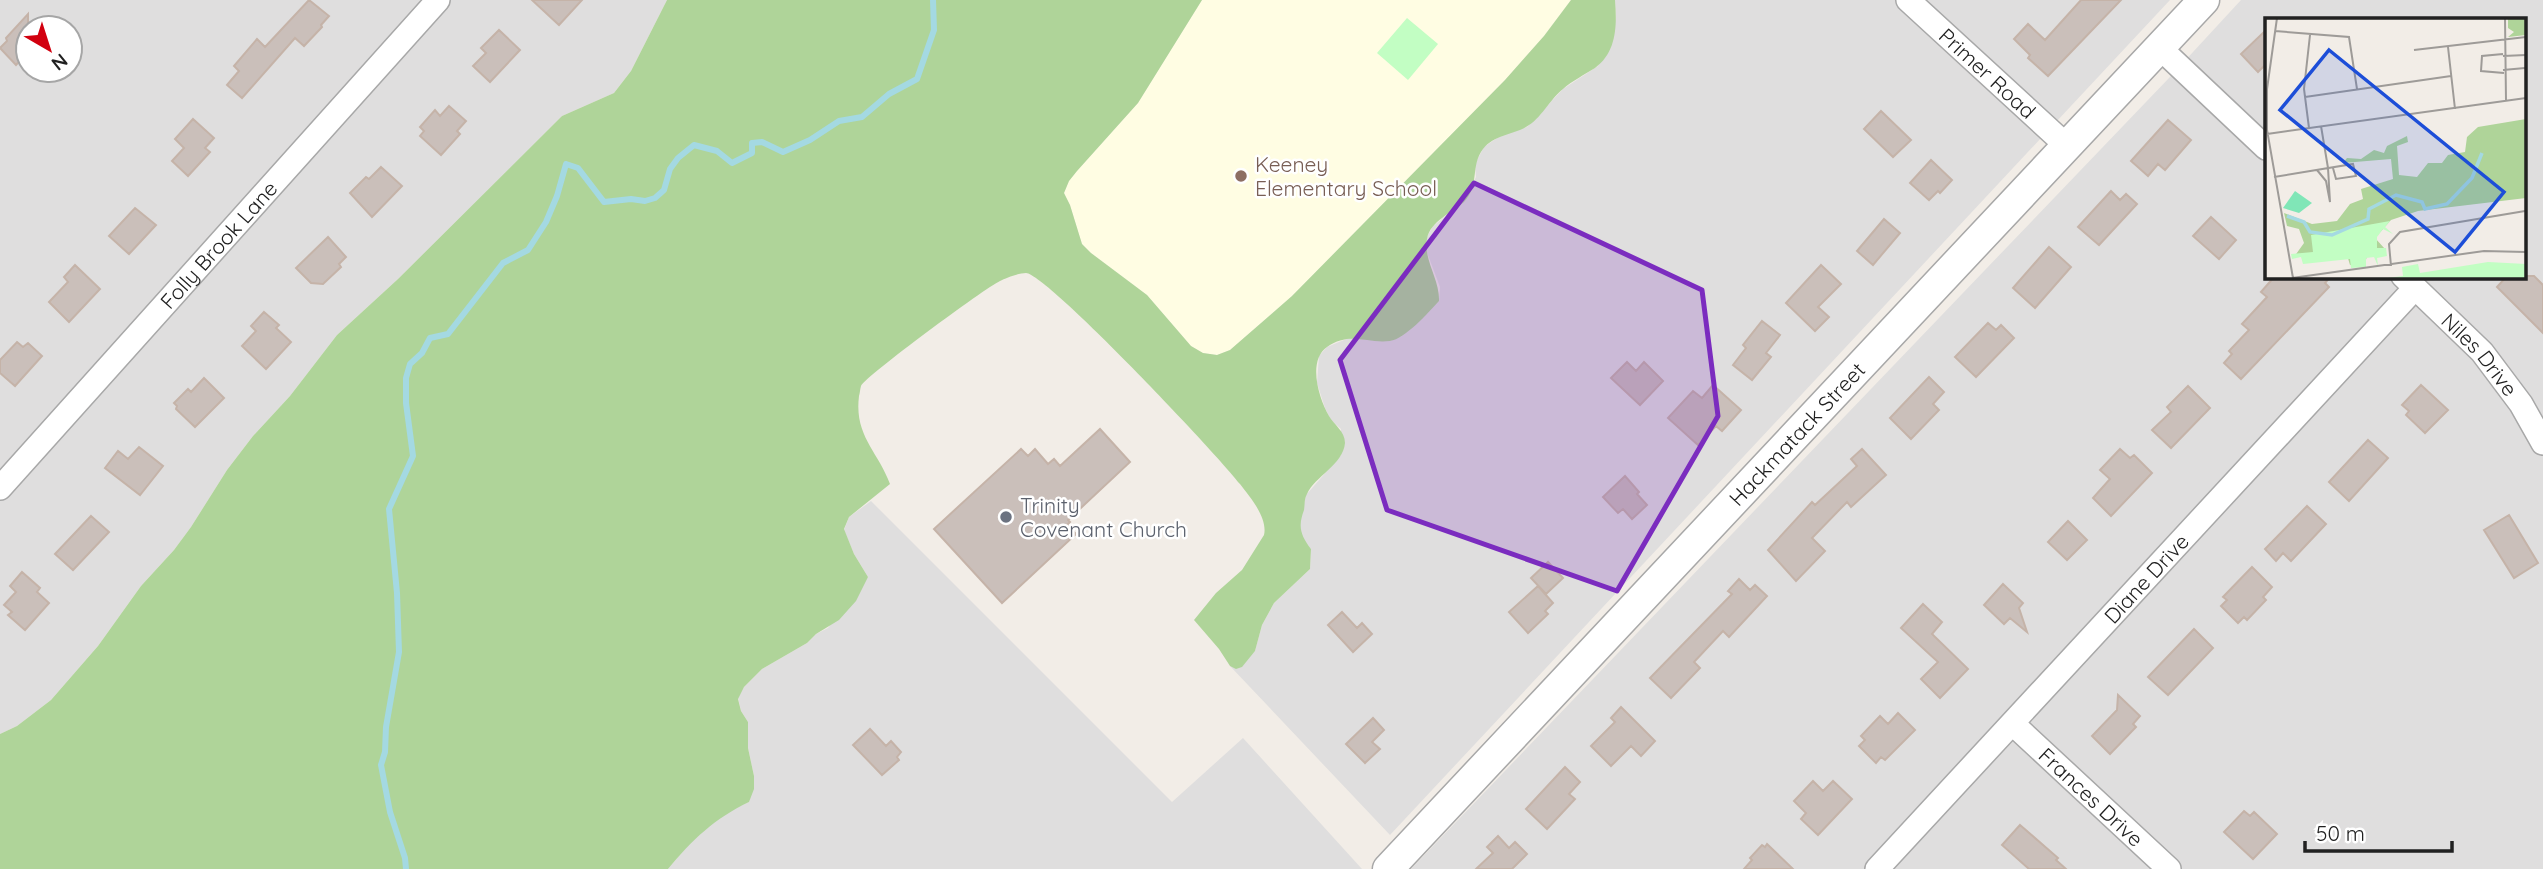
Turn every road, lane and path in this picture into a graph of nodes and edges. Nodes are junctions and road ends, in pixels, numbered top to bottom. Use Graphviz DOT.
graph roads {
  1 [pos="438,0"];
  2 [pos="1908,0"];
  3 [pos="2204,0"];
  4 [pos="2160,48"];
  5 [pos="2067,146"];
  6 [pos="2265,147"];
  7 [pos="2409,282"];
  8 [pos="2543,443"];
  9 [pos="0,488"];
  10 [pos="2013,724"];
  11 [pos="1388,869"];
  12 [pos="1877,869"];
  13 [pos="2169,869"];
  1 -- 9 [label="street, Folly Brook Lane"];
  2 -- 5 [label="street, Primer Road"];
  3 -- 4 [label="street, Hackmatack Street"];
  4 -- 5 [label="street, Hackmatack Street"];
  4 -- 6 [label="street"];
  5 -- 11 [label="street, Hackmatack Street"];
  7 -- 8 [label="street, Niles Drive"];
  7 -- 10 [label="street, Diane Drive"];
  10 -- 12 [label="street, Diane Drive"];
  10 -- 13 [label="street, Frances Drive"];
}
